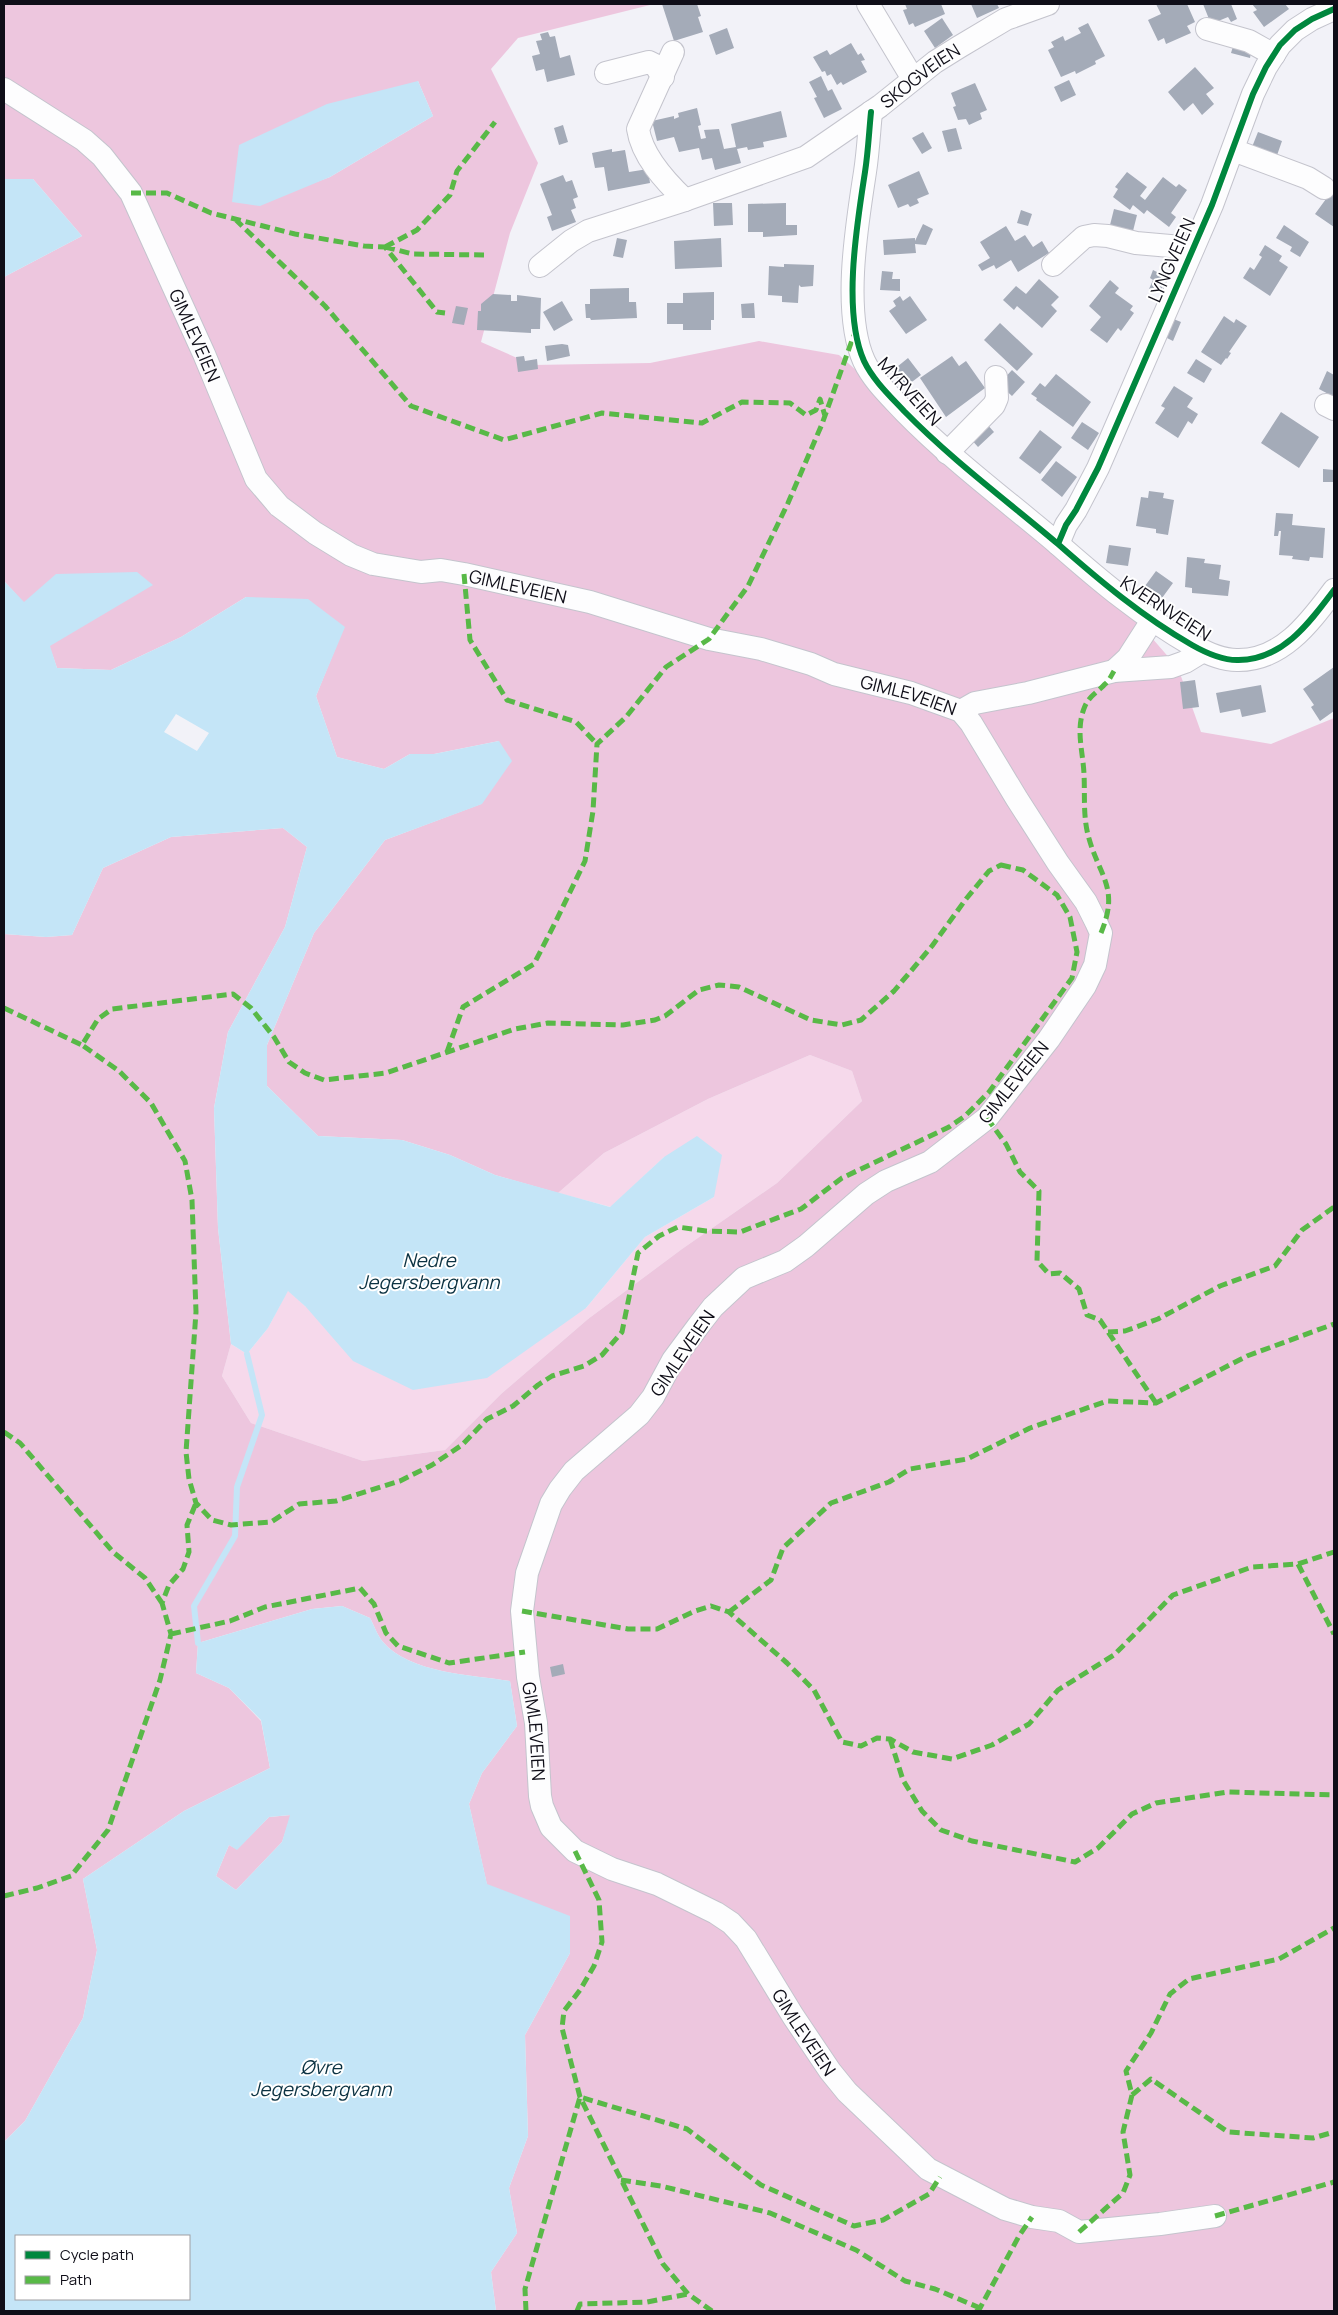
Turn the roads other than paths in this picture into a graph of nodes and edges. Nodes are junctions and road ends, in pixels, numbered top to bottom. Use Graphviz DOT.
graph roads {
  1 [pos="868,4"];
  2 [pos="1048,4"];
  3 [pos="1334,9"];
  4 [pos="1207,29"];
  5 [pos="673,52"];
  6 [pos="1274,55"];
  7 [pos="606,73"];
  8 [pos="663,77"];
  9 [pos="913,79"];
  10 [pos="4,89"];
  11 [pos="871,112"];
  12 [pos="1233,150"];
  13 [pos="1324,188"];
  14 [pos="685,200"];
  15 [pos="1193,248"];
  16 [pos="1053,265"];
  17 [pos="540,266"];
  18 [pos="996,377"];
  19 [pos="947,453"];
  20 [pos="1058,544"];
  21 [pos="1334,590"];
  22 [pos="1153,619"];
  23 [pos="1203,651"];
  24 [pos="1114,672"];
  25 [pos="960,711"];
  26 [pos="1215,2216"];
  1 -- 9 [label="street"];
  2 -- 9 [label="street, SKOGVEIEN"];
  3 -- 6 [label="street, LYNGVEIEN"];
  4 -- 6 [label="street"];
  5 -- 8 [label="street"];
  6 -- 12 [label="street, LYNGVEIEN"];
  7 -- 8 [label="street"];
  8 -- 14 [label="street"];
  9 -- 11 [label="street, SKOGVEIEN"];
  10 -- 25 [label="street, GIMLEVEIEN"];
  11 -- 14 [label="street, SKOGVEIEN"];
  11 -- 19 [label="street, MYRVEIEN"];
  12 -- 13 [label="street"];
  12 -- 15 [label="street, LYNGVEIEN"];
  14 -- 17 [label="street, SKOGVEIEN"];
  15 -- 16 [label="street, LYNGVEIEN"];
  15 -- 20 [label="street, LYNGVEIEN"];
  18 -- 19 [label="street"];
  19 -- 20 [label="street, MYRVEIEN"];
  20 -- 22 [label="street, KVERNVEIEN"];
  21 -- 23 [label="street, KVERNVEIEN"];
  22 -- 23 [label="street, KVERNVEIEN"];
  22 -- 24 [label="street"];
  23 -- 24 [label="street"];
  24 -- 25 [label="street"];
  25 -- 26 [label="street, GIMLEVEIEN"];
}
